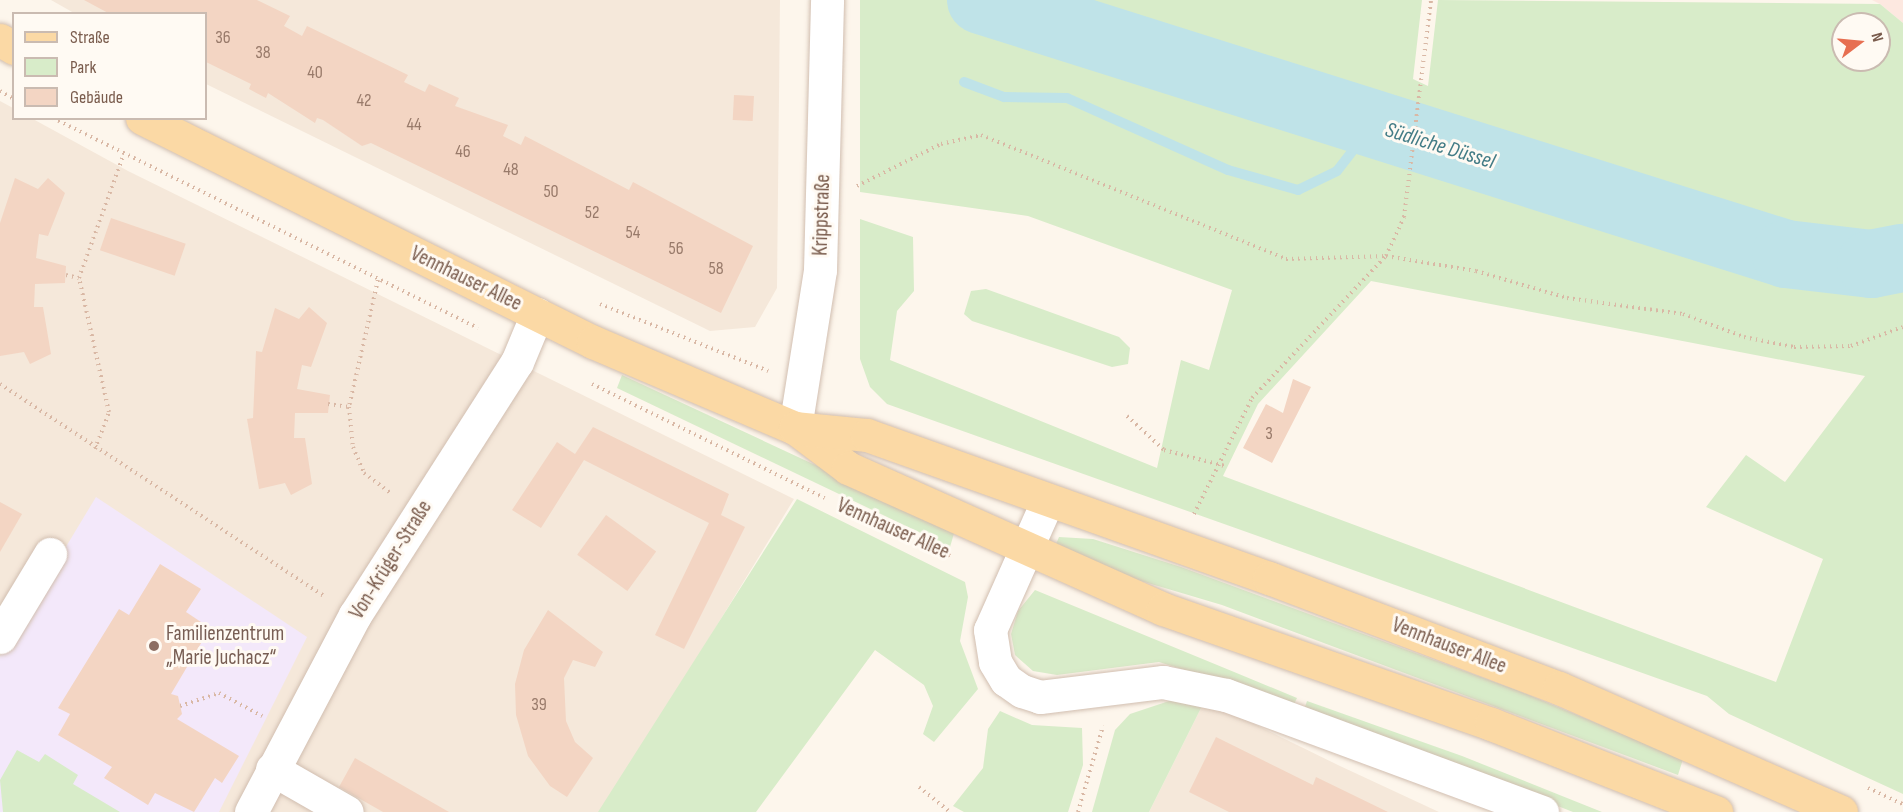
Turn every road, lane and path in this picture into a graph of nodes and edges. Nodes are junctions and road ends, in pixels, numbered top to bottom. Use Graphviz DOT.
graph roads {
  1 [pos="827,0"];
  2 [pos="1431,0"];
  3 [pos="57,120"];
  4 [pos="146,120"];
  5 [pos="124,154"];
  6 [pos="823,202"];
  7 [pos="1386,256"];
  8 [pos="66,275"];
  9 [pos="80,278"];
  10 [pos="378,280"];
  11 [pos="610,304"];
  12 [pos="537,314"];
  13 [pos="1903,327"];
  14 [pos="485,332"];
  15 [pos="731,356"];
  16 [pos="588,382"];
  17 [pos="0,384"];
  18 [pos="328,404"];
  19 [pos="349,407"];
  20 [pos="1127,416"];
  21 [pos="795,428"];
  22 [pos="95,449"];
  23 [pos="1215,464"];
  24 [pos="1225,466"];
  25 [pos="392,494"];
  26 [pos="1047,502"];
  27 [pos="834,503"];
  28 [pos="856,514"];
  29 [pos="1191,521"];
  30 [pos="1025,546"];
  31 [pos="50,554"];
  32 [pos="963,560"];
  33 [pos="327,597"];
  34 [pos="0,637"];
  35 [pos="1098,690"];
  36 [pos="180,706"];
  37 [pos="293,730"];
  38 [pos="272,769"];
  39 [pos="920,787"];
  40 [pos="251,812"];
  41 [pos="347,812"];
  42 [pos="950,812"];
  43 [pos="1078,812"];
  44 [pos="1542,812"];
  45 [pos="1716,812"];
  46 [pos="1841,812"];
  1 -- 6 [label="street, Krippstraße"];
  2 -- 7 [label="path"];
  3 -- 5 [label="path, Vennhauser Allee"];
  4 -- 12 [label="main road, Vennhauser Allee"];
  5 -- 9 [label="path"];
  5 -- 10 [label="path, Vennhauser Allee"];
  6 -- 7 [label="path"];
  6 -- 21 [label="street, Krippstraße"];
  7 -- 13 [label="path"];
  7 -- 23 [label="path"];
  8 -- 9 [label="path"];
  9 -- 22 [label="path"];
  10 -- 14 [label="path, Vennhauser Allee"];
  10 -- 19 [label="path"];
  11 -- 15 [label="path"];
  12 -- 21 [label="main road, Vennhauser Allee"];
  12 -- 37 [label="street, Von-Krüger-Straße"];
  16 -- 27 [label="path, Vennhauser Allee"];
  17 -- 22 [label="path"];
  18 -- 19 [label="path"];
  19 -- 25 [label="path"];
  20 -- 23 [label="path"];
  21 -- 26 [label="main road, Vennhauser Allee"];
  21 -- 30 [label="main road, Vennhauser Allee"];
  22 -- 33 [label="path"];
  23 -- 24 [label="path"];
  23 -- 29 [label="path"];
  26 -- 30 [label="street"];
  26 -- 46 [label="main road, Vennhauser Allee"];
  28 -- 32 [label="path, Vennhauser Allee"];
  30 -- 35 [label="street"];
  30 -- 45 [label="main road, Vennhauser Allee"];
  31 -- 34 [label="street"];
  35 -- 43 [label="path"];
  35 -- 44 [label="street"];
  36 -- 37 [label="path"];
  37 -- 38 [label="street, Von-Krüger-Straße"];
  38 -- 40 [label="street, Von-Krüger-Straße"];
  38 -- 41 [label="street"];
  39 -- 42 [label="path"];
}
